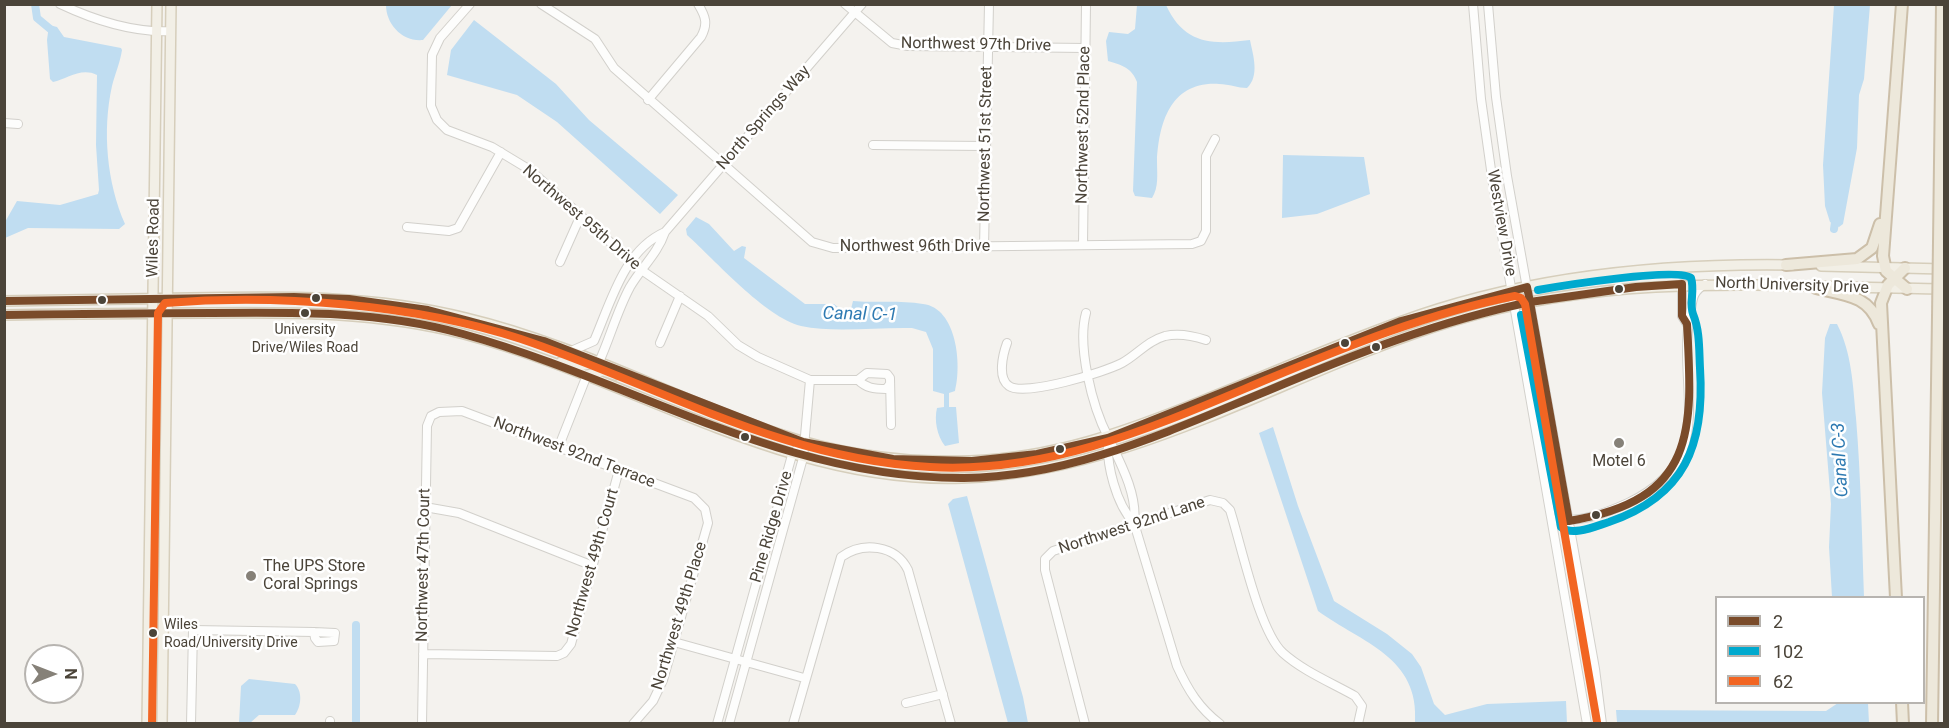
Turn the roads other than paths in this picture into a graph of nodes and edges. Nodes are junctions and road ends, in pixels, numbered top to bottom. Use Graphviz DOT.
graph roads {
  1 [pos="60,4"];
  2 [pos="157,4"];
  3 [pos="171,4"];
  4 [pos="470,4"];
  5 [pos="541,4"];
  6 [pos="698,4"];
  7 [pos="845,4"];
  8 [pos="862,4"];
  9 [pos="989,4"];
  10 [pos="1086,4"];
  11 [pos="1473,4"];
  12 [pos="1488,4"];
  13 [pos="1902,4"];
  14 [pos="1942,4"];
  15 [pos="855,13"];
  16 [pos="171,31"];
  17 [pos="156,32"];
  18 [pos="988,46"];
  19 [pos="1086,48"];
  20 [pos="648,100"];
  21 [pos="4,123"];
  22 [pos="18,124"];
  23 [pos="1215,139"];
  24 [pos="873,145"];
  25 [pos="985,146"];
  26 [pos="501,152"];
  27 [pos="723,165"];
  28 [pos="1885,204"];
  29 [pos="580,217"];
  30 [pos="407,227"];
  31 [pos="665,232"];
  32 [pos="1083,245"];
  33 [pos="984,247"];
  34 [pos="630,260"];
  35 [pos="560,262"];
  36 [pos="1786,265"];
  37 [pos="1725,266"];
  38 [pos="1884,267"];
  39 [pos="1905,268"];
  40 [pos="640,269"];
  41 [pos="1944,269"];
  42 [pos="1894,278"];
  43 [pos="1706,283"];
  44 [pos="1682,284"];
  45 [pos="1527,287"];
  46 [pos="1816,288"];
  47 [pos="1886,289"];
  48 [pos="1907,289"];
  49 [pos="1512,290"];
  50 [pos="1944,290"];
  51 [pos="680,296"];
  52 [pos="153,298"];
  53 [pos="169,298"];
  54 [pos="4,301"];
  55 [pos="1529,303"];
  56 [pos="1515,306"];
  57 [pos="153,313"];
  58 [pos="168,313"];
  59 [pos="1086,313"];
  60 [pos="4,315"];
  61 [pos="1687,324"];
  62 [pos="1206,340"];
  63 [pos="1008,342"];
  64 [pos="660,343"];
  65 [pos="1882,348"];
  66 [pos="571,351"];
  67 [pos="1307,359"];
  68 [pos="599,362"];
  69 [pos="556,363"];
  70 [pos="1088,374"];
  71 [pos="587,375"];
  72 [pos="638,378"];
  73 [pos="810,380"];
  74 [pos="858,380"];
  75 [pos="1294,380"];
  76 [pos="890,384"];
  77 [pos="439,412"];
  78 [pos="891,425"];
  79 [pos="1108,438"];
  80 [pos="803,442"];
  81 [pos="559,446"];
  82 [pos="1117,452"];
  83 [pos="1107,454"];
  84 [pos="792,455"];
  85 [pos="804,458"];
  86 [pos="619,470"];
  87 [pos="1129,490"];
  88 [pos="1119,493"];
  89 [pos="425,507"];
  90 [pos="705,509"];
  91 [pos="1553,519"];
  92 [pos="1569,521"];
  93 [pos="1134,524"];
  94 [pos="1555,530"];
  95 [pos="593,566"];
  96 [pos="1896,596"];
  97 [pos="314,632"];
  98 [pos="675,642"];
  99 [pos="423,654"];
  100 [pos="734,659"];
  101 [pos="745,662"];
  102 [pos="804,678"];
  103 [pos="943,694"];
  104 [pos="906,703"];
  105 [pos="1902,704"];
  106 [pos="636,721"];
  107 [pos="147,723"];
  108 [pos="162,723"];
  109 [pos="191,723"];
  110 [pos="422,723"];
  111 [pos="717,723"];
  112 [pos="729,723"];
  113 [pos="793,723"];
  114 [pos="951,723"];
  115 [pos="1085,723"];
  116 [pos="1220,723"];
  117 [pos="1358,723"];
  118 [pos="1587,723"];
  119 [pos="1602,723"];
  120 [pos="1903,723"];
  121 [pos="1932,723"];
  1 -- 17 [label="street"];
  2 -- 17 [label="main road, Wiles Road"];
  3 -- 16 [label="main road, Wiles Road"];
  4 -- 26 [label="street, Northwest 95th Drive"];
  5 -- 20 [label="street, Northwest 96th Drive"];
  6 -- 20 [label="street"];
  7 -- 15 [label="street, Northwest 97th Drive"];
  8 -- 15 [label="street, North Springs Way"];
  9 -- 18 [label="street, Northwest 51st Street"];
  10 -- 19 [label="street, Northwest 52nd Place"];
  11 -- 49 [label="street, Westview Drive"];
  12 -- 45 [label="street, Westview Drive"];
  13 -- 28 [label="highway"];
  14 -- 121 [label="highway, bridge"];
  15 -- 18 [label="street, Northwest 97th Drive"];
  15 -- 27 [label="street, North Springs Way"];
  16 -- 17 [label="street"];
  16 -- 53 [label="main road, Wiles Road"];
  17 -- 52 [label="main road, Wiles Road"];
  18 -- 19 [label="street, Northwest 97th Drive"];
  18 -- 25 [label="street, Northwest 51st Street"];
  19 -- 32 [label="street, Northwest 52nd Place"];
  20 -- 27 [label="street, Northwest 96th Drive"];
  21 -- 22 [label="street"];
  23 -- 32 [label="street, Northwest 96th Drive"];
  24 -- 25 [label="street"];
  25 -- 33 [label="street, Northwest 51st Street"];
  26 -- 29 [label="street, Northwest 95th Drive"];
  26 -- 30 [label="street"];
  27 -- 31 [label="street, North Springs Way"];
  27 -- 33 [label="street, Northwest 96th Drive"];
  28 -- 36 [label="highway"];
  28 -- 38 [label="highway"];
  29 -- 34 [label="street, Northwest 95th Drive"];
  29 -- 35 [label="street"];
  31 -- 34 [label="street, North Springs Way"];
  31 -- 40 [label="street, North Springs Way"];
  32 -- 33 [label="street, Northwest 96th Drive"];
  34 -- 40 [label="street, Northwest 95th Drive"];
  34 -- 66 [label="street, North Springs Way"];
  36 -- 37 [label="main road, North University Drive"];
  36 -- 38 [label="main road, North University Drive"];
  37 -- 44 [label="main road"];
  37 -- 45 [label="main road, North University Drive"];
  38 -- 39 [label="main road, North University Drive"];
  38 -- 42 [label="highway"];
  39 -- 41 [label="main road, North University Drive"];
  39 -- 42 [label="highway"];
  40 -- 51 [label="street, Northwest 95th Drive"];
  40 -- 68 [label="street, North Springs Way"];
  42 -- 47 [label="highway"];
  42 -- 48 [label="highway"];
  43 -- 44 [label="main road, North University Drive"];
  43 -- 46 [label="main road, North University Drive"];
  43 -- 61 [label="street"];
  44 -- 55 [label="main road, North University Drive"];
  44 -- 61 [label="street"];
  45 -- 49 [label="main road, North University Drive"];
  45 -- 55 [label="street, Westview Drive"];
  46 -- 47 [label="main road, North University Drive"];
  46 -- 65 [label="highway"];
  47 -- 48 [label="main road, North University Drive"];
  47 -- 65 [label="highway"];
  48 -- 50 [label="main road, North University Drive"];
  49 -- 56 [label="street, Westview Drive"];
  49 -- 67 [label="main road, North University Drive"];
  51 -- 64 [label="street"];
  51 -- 73 [label="street, Northwest 95th Drive"];
  52 -- 53 [label="main road, North University Drive"];
  52 -- 54 [label="main road, North University Drive"];
  52 -- 57 [label="main road, Wiles Road"];
  53 -- 58 [label="main road, Wiles Road"];
  53 -- 66 [label="main road, North University Drive"];
  55 -- 56 [label="main road, North University Drive"];
  55 -- 92 [label="street, Westview Drive"];
  56 -- 75 [label="main road, North University Drive"];
  56 -- 91 [label="street, Westview Drive"];
  57 -- 58 [label="main road, North University Drive"];
  57 -- 60 [label="main road, North University Drive"];
  57 -- 107 [label="main road, Wiles Road"];
  58 -- 69 [label="main road, North University Drive"];
  58 -- 108 [label="main road, Wiles Road"];
  59 -- 70 [label="street"];
  61 -- 92 [label="street"];
  62 -- 70 [label="street"];
  63 -- 70 [label="street"];
  65 -- 96 [label="highway"];
  66 -- 68 [label="main road, North University Drive"];
  67 -- 75 [label="main road"];
  67 -- 79 [label="main road, North University Drive"];
  68 -- 69 [label="main road"];
  68 -- 72 [label="main road, North University Drive"];
  69 -- 71 [label="main road, North University Drive"];
  70 -- 79 [label="street"];
  71 -- 72 [label="main road"];
  71 -- 81 [label="street"];
  71 -- 84 [label="main road, North University Drive"];
  72 -- 80 [label="main road, North University Drive"];
  73 -- 74 [label="street, Northwest 95th Drive"];
  73 -- 80 [label="street"];
  74 -- 76 [label="street, Northwest 95th Drive"];
  74 -- 76 [label="street, Northwest 95th Drive"];
  75 -- 82 [label="main road, North University Drive"];
  76 -- 78 [label="street"];
  77 -- 81 [label="street, Northwest 92nd Terrace"];
  77 -- 89 [label="street, Northwest 47th Court"];
  79 -- 80 [label="main road, North University Drive"];
  79 -- 82 [label="street"];
  79 -- 83 [label="street"];
  80 -- 84 [label="street, Pine Ridge Drive"];
  80 -- 85 [label="street, Pine Ridge Drive"];
  81 -- 86 [label="street, Northwest 92nd Terrace"];
  82 -- 83 [label="main road, North University Drive"];
  82 -- 87 [label="street"];
  83 -- 85 [label="main road, North University Drive"];
  83 -- 88 [label="street"];
  84 -- 85 [label="main road, North University Drive"];
  84 -- 100 [label="street, Pine Ridge Drive"];
  85 -- 101 [label="street, Pine Ridge Drive"];
  86 -- 90 [label="street, Northwest 92nd Terrace"];
  86 -- 95 [label="street, Northwest 49th Court"];
  87 -- 88 [label="street"];
  87 -- 93 [label="street"];
  88 -- 93 [label="street"];
  89 -- 95 [label="street"];
  89 -- 99 [label="street, Northwest 47th Court"];
  90 -- 98 [label="street, Northwest 49th Place"];
  91 -- 92 [label="street"];
  91 -- 94 [label="street, Westview Drive"];
  92 -- 94 [label="street"];
  92 -- 119 [label="street, Westview Drive"];
  93 -- 115 [label="street, Northwest 92nd Lane"];
  93 -- 116 [label="street"];
  93 -- 117 [label="street, Northwest 92nd Lane"];
  94 -- 118 [label="street, Westview Drive"];
  95 -- 99 [label="street, Northwest 49th Court"];
  97 -- 109 [label="street"];
  98 -- 100 [label="street"];
  98 -- 106 [label="street, Northwest 49th Place"];
  99 -- 110 [label="street, Northwest 47th Court"];
  100 -- 101 [label="street"];
  100 -- 111 [label="street, Pine Ridge Drive"];
  101 -- 102 [label="street"];
  101 -- 112 [label="street, Pine Ridge Drive"];
  102 -- 103 [label="street"];
  102 -- 113 [label="street"];
  103 -- 104 [label="street"];
  103 -- 114 [label="street"];
  105 -- 120 [label="highway"];
}
